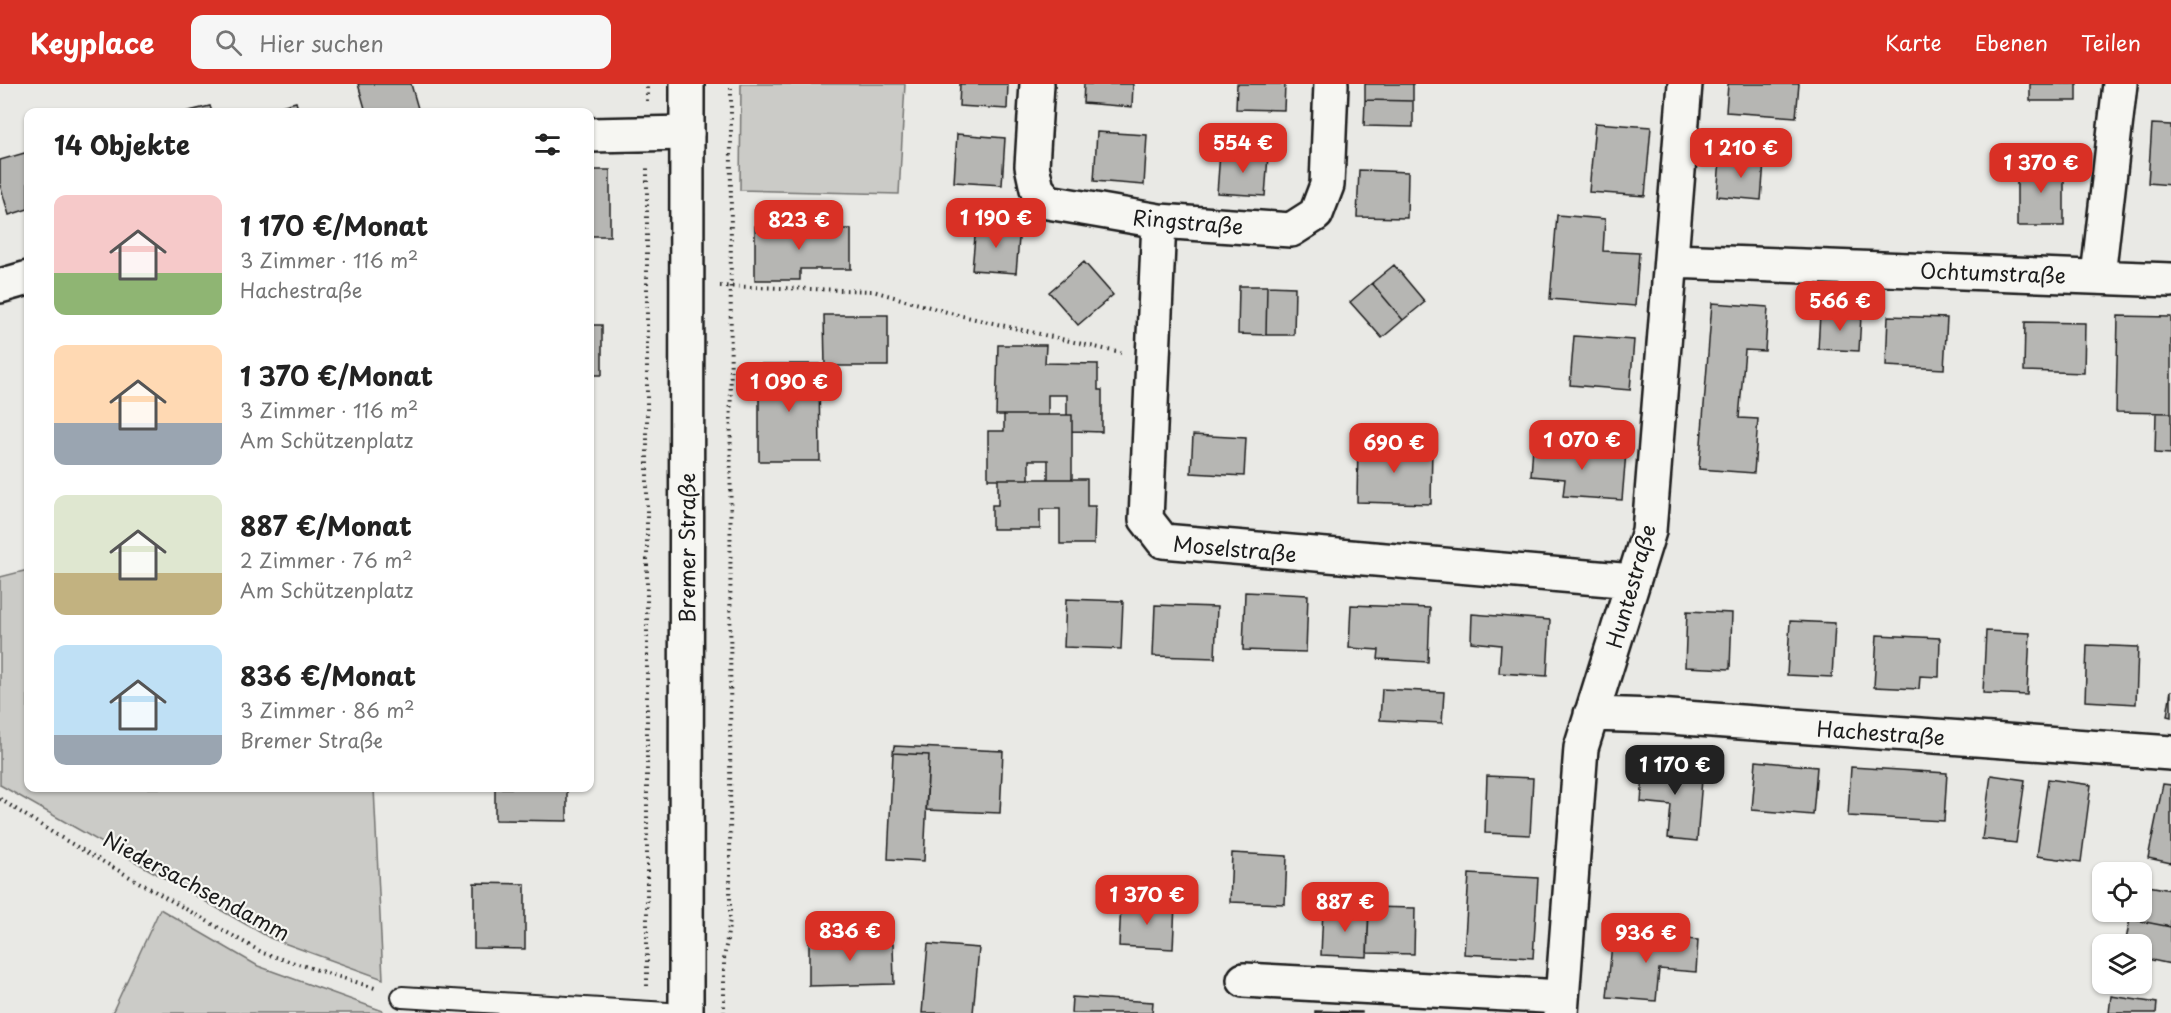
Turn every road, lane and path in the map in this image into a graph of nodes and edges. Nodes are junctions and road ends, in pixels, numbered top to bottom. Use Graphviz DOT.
graph roads {
  1 [pos="647,84"];
  2 [pos="687,84"];
  3 [pos="731,84"];
  4 [pos="1037,84"];
  5 [pos="1331,84"];
  6 [pos="1685,84"];
  7 [pos="2120,84"];
  8 [pos="687,133"];
  9 [pos="646,134"];
  10 [pos="594,135"];
  11 [pos="1159,221"];
  12 [pos="1672,261"];
  13 [pos="2098,276"];
  14 [pos="24,279"];
  15 [pos="2171,280"];
  16 [pos="0,286"];
  17 [pos="685,286"];
  18 [pos="730,287"];
  19 [pos="1151,360"];
  20 [pos="1633,581"];
  21 [pos="1591,714"];
  22 [pos="2171,753"];
  23 [pos="0,799"];
  24 [pos="1245,980"];
  25 [pos="402,997"];
  26 [pos="1561,1005"];
  27 [pos="646,1012"];
  28 [pos="668,1013"];
  29 [pos="686,1013"];
  30 [pos="724,1013"];
  1 -- 9 [label="path"];
  2 -- 8 [label="street, Bremer Straße"];
  3 -- 18 [label="path"];
  4 -- 11 [label="street, Ringstraße"];
  5 -- 11 [label="street, Ringstraße"];
  6 -- 12 [label="street, Huntestraße"];
  7 -- 13 [label="street"];
  8 -- 9 [label="street"];
  8 -- 17 [label="street, Bremer Straße"];
  9 -- 10 [label="street"];
  9 -- 27 [label="path"];
  11 -- 19 [label="street, Moselstraße"];
  12 -- 13 [label="street, Ochtumstraße"];
  12 -- 20 [label="street, Huntestraße"];
  13 -- 15 [label="street, Ochtumstraße"];
  14 -- 16 [label="street"];
  17 -- 18 [label="path"];
  17 -- 29 [label="street, Bremer Straße"];
  18 -- 19 [label="path"];
  18 -- 30 [label="path"];
  19 -- 20 [label="street, Moselstraße"];
  20 -- 21 [label="street, Huntestraße"];
  21 -- 22 [label="street, Hachestraße"];
  21 -- 26 [label="street, Huntestraße"];
  23 -- 25 [label="path, Niedersachsendamm"];
  24 -- 26 [label="street"];
  25 -- 27 [label="lane"];
  27 -- 28 [label="lane"];
}
